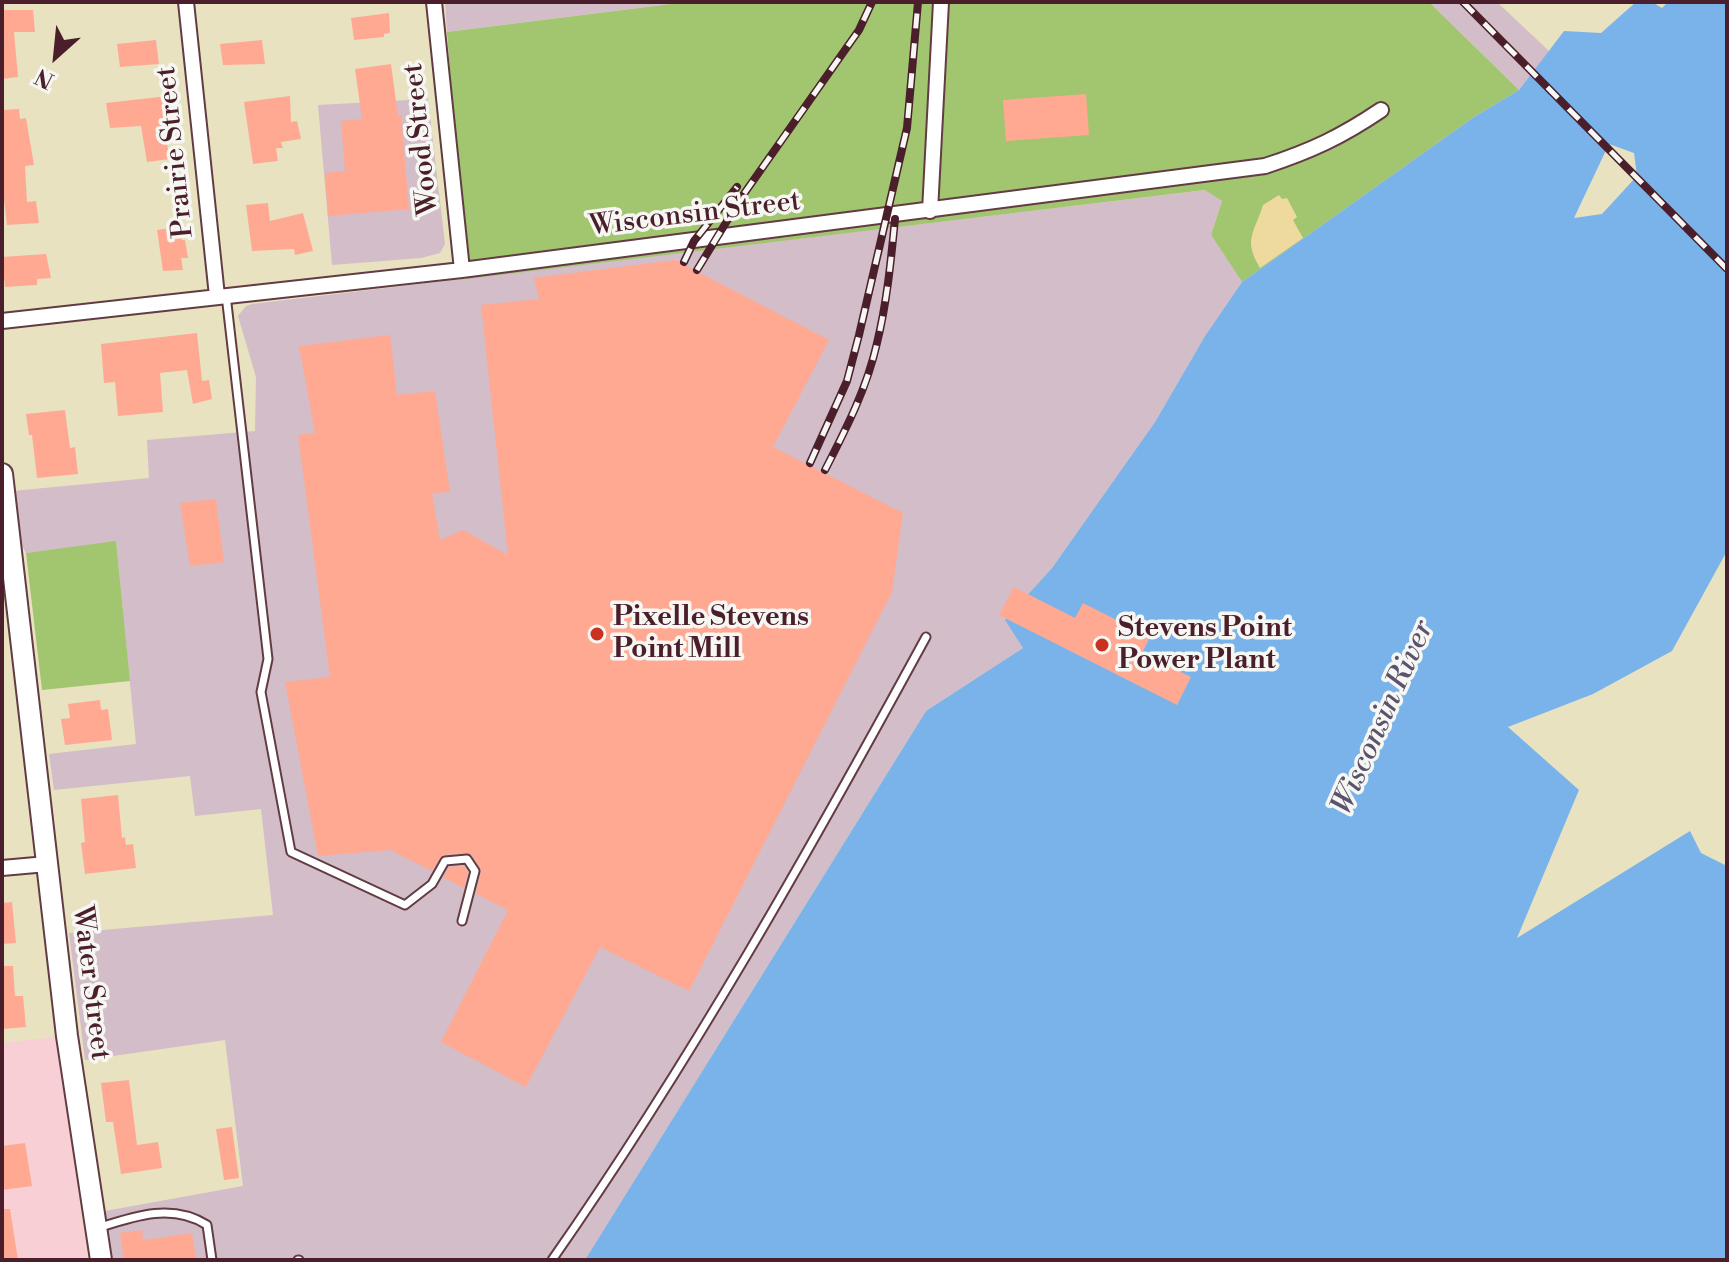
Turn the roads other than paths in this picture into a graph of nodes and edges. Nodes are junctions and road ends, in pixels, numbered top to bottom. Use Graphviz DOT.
graph roads {
  1 [pos="186,2"];
  2 [pos="434,2"];
  3 [pos="941,2"];
  4 [pos="1381,110"];
  5 [pos="930,211"];
  6 [pos="462,270"];
  7 [pos="221,296"];
  8 [pos="2,321"];
  9 [pos="2,474"];
  10 [pos="926,637"];
  11 [pos="47,864"];
  12 [pos="2,868"];
  13 [pos="462,921"];
  14 [pos="96,1229"];
  15 [pos="101,1260"];
  16 [pos="212,1260"];
  17 [pos="552,1260"];
  1 -- 7 [label="street, Prairie Street"];
  2 -- 6 [label="street, Wood Street"];
  3 -- 5 [label="street"];
  4 -- 5 [label="street, Wisconsin Street"];
  5 -- 6 [label="street, Wisconsin Street"];
  6 -- 7 [label="street, Wisconsin Street"];
  7 -- 8 [label="street, Wisconsin Street"];
  7 -- 13 [label="lane"];
  9 -- 11 [label="street, Water Street"];
  10 -- 17 [label="lane"];
  11 -- 12 [label="street"];
  11 -- 14 [label="street, Water Street"];
  14 -- 15 [label="street, Water Street"];
  14 -- 16 [label="lane"];
}
